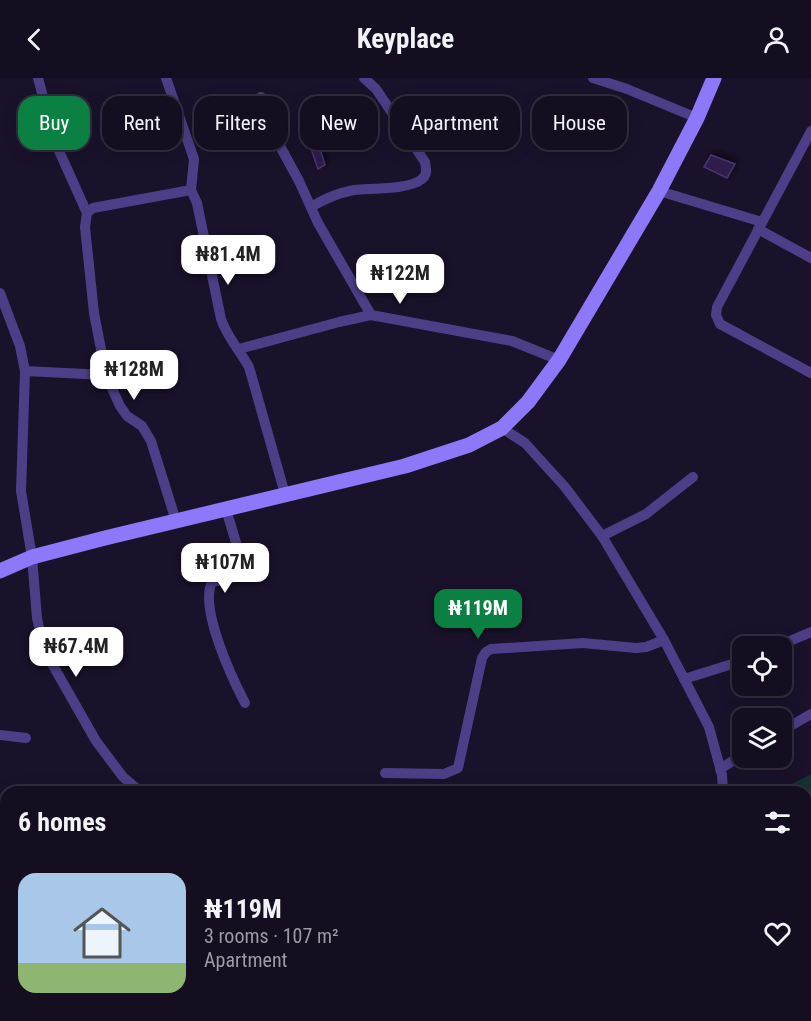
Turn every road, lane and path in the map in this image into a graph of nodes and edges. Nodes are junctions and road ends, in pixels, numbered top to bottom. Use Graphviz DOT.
graph roads {
  1 [pos="38,78"];
  2 [pos="166,78"];
  3 [pos="364,78"];
  4 [pos="593,78"];
  5 [pos="714,78"];
  6 [pos="697,118"];
  7 [pos="811,131"];
  8 [pos="282,150"];
  9 [pos="191,190"];
  10 [pos="659,191"];
  11 [pos="311,207"];
  12 [pos="87,213"];
  13 [pos="760,226"];
  14 [pos="811,258"];
  15 [pos="0,293"];
  16 [pos="371,315"];
  17 [pos="239,349"];
  18 [pos="559,360"];
  19 [pos="26,371"];
  20 [pos="811,373"];
  21 [pos="106,375"];
  22 [pos="502,428"];
  23 [pos="693,477"];
  24 [pos="285,494"];
  25 [pos="226,509"];
  26 [pos="176,521"];
  27 [pos="602,536"];
  28 [pos="32,557"];
  29 [pos="0,571"];
  30 [pos="811,633"];
  31 [pos="664,640"];
  32 [pos="792,640"];
  33 [pos="732,664"];
  34 [pos="684,680"];
  35 [pos="245,703"];
  36 [pos="811,714"];
  37 [pos="792,725"];
  38 [pos="0,735"];
  39 [pos="26,738"];
  40 [pos="732,761"];
  41 [pos="720,769"];
  42 [pos="386,773"];
  43 [pos="134,786"];
  44 [pos="722,786"];
  1 -- 12 [label="street"];
  2 -- 9 [label="street"];
  3 -- 11 [label="street"];
  4 -- 6 [label="street"];
  5 -- 6 [label="main road"];
  6 -- 10 [label="main road"];
  7 -- 13 [label="street"];
  8 -- 11 [label="street"];
  9 -- 12 [label="street"];
  9 -- 17 [label="street"];
  10 -- 13 [label="street"];
  10 -- 18 [label="main road"];
  11 -- 16 [label="street"];
  12 -- 21 [label="street"];
  13 -- 14 [label="street"];
  13 -- 20 [label="street"];
  15 -- 19 [label="street"];
  16 -- 17 [label="street"];
  16 -- 18 [label="street"];
  17 -- 24 [label="street"];
  18 -- 22 [label="main road"];
  19 -- 21 [label="street"];
  19 -- 28 [label="street"];
  21 -- 26 [label="street"];
  22 -- 24 [label="main road"];
  22 -- 27 [label="street"];
  23 -- 27 [label="street"];
  24 -- 25 [label="main road"];
  25 -- 26 [label="main road"];
  25 -- 35 [label="street"];
  26 -- 28 [label="main road"];
  27 -- 31 [label="street"];
  28 -- 29 [label="main road"];
  28 -- 43 [label="street"];
  30 -- 32 [label="street"];
  31 -- 34 [label="street"];
  31 -- 42 [label="street"];
  33 -- 34 [label="street"];
  34 -- 41 [label="street"];
  36 -- 37 [label="street"];
  38 -- 39 [label="street"];
  40 -- 41 [label="street"];
  41 -- 44 [label="street"];
}
